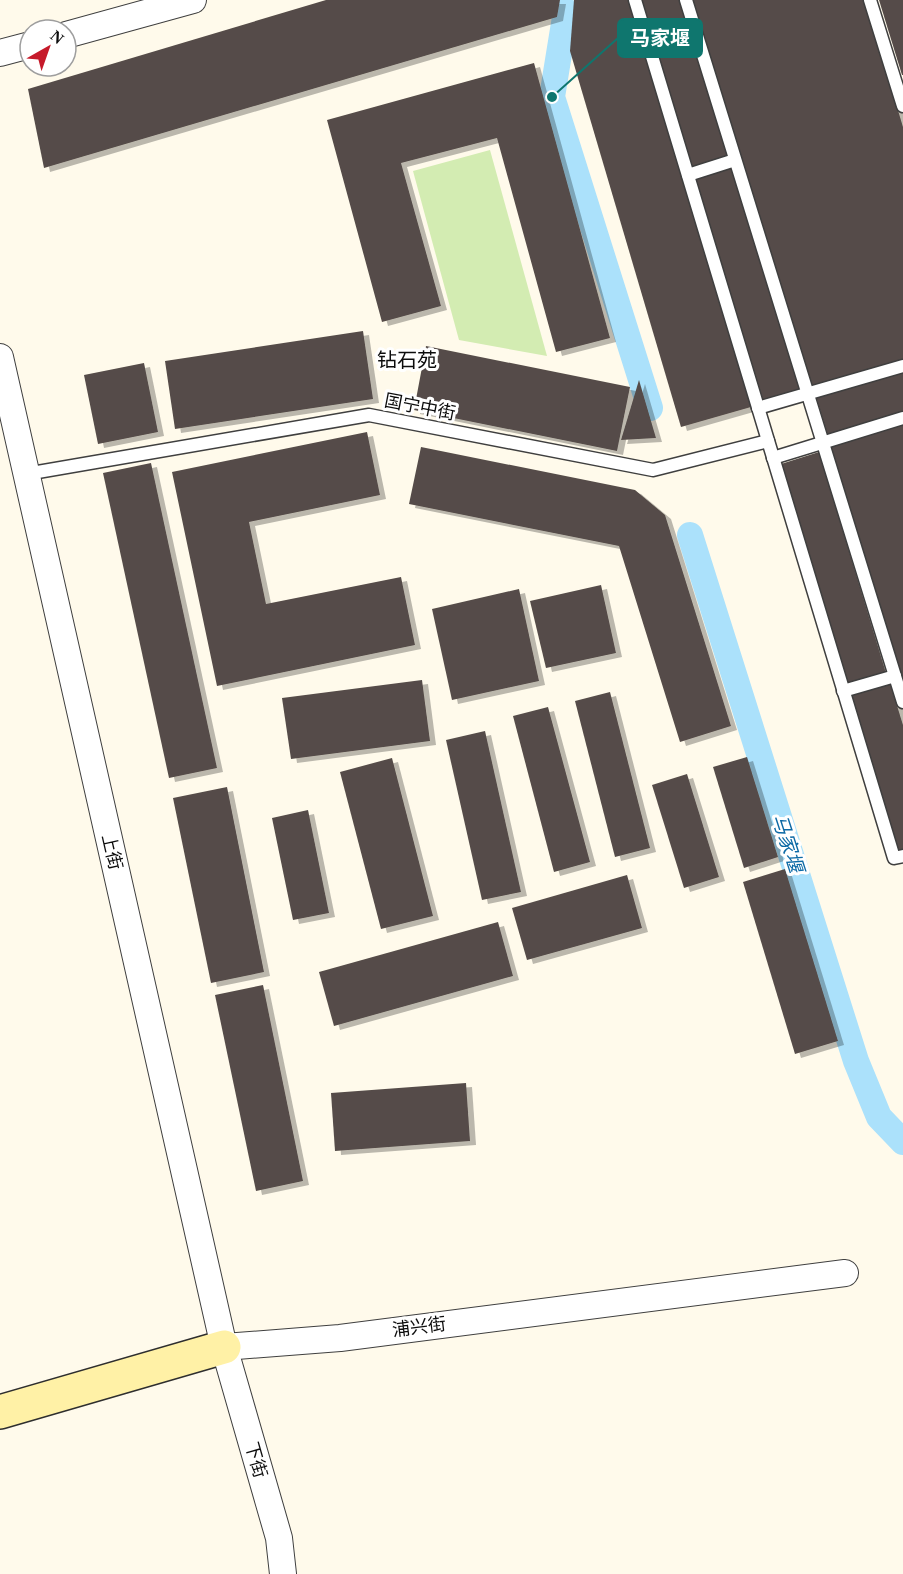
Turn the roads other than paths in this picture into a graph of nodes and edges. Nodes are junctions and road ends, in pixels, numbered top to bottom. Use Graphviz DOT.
graph roads {
  1 [pos="193,0"];
  2 [pos="635,0"];
  3 [pos="686,0"];
  4 [pos="870,0"];
  5 [pos="78,32"];
  6 [pos="18,48"];
  7 [pos="0,53"];
  8 [pos="903,106"];
  9 [pos="735,160"];
  10 [pos="688,175"];
  11 [pos="0,357"];
  12 [pos="903,366"];
  13 [pos="808,394"];
  14 [pos="758,408"];
  15 [pos="903,418"];
  16 [pos="768,441"];
  17 [pos="823,443"];
  18 [pos="773,458"];
  19 [pos="26,474"];
  20 [pos="895,676"];
  21 [pos="843,691"];
  22 [pos="903,702"];
  23 [pos="903,856"];
  24 [pos="845,1273"];
  25 [pos="224,1347"];
  26 [pos="0,1412"];
  27 [pos="283,1574"];
  1 -- 5 [label="street"];
  2 -- 10 [label="lane"];
  3 -- 9 [label="lane"];
  4 -- 8 [label="lane"];
  6 -- 7 [label="street"];
  9 -- 10 [label="lane"];
  9 -- 13 [label="lane"];
  10 -- 14 [label="lane"];
  11 -- 19 [label="street, 上街"];
  12 -- 13 [label="lane"];
  13 -- 14 [label="lane"];
  13 -- 17 [label="lane"];
  14 -- 16 [label="lane"];
  15 -- 17 [label="lane"];
  16 -- 18 [label="lane"];
  16 -- 19 [label="lane, 国宁中街"];
  17 -- 18 [label="lane"];
  17 -- 20 [label="lane"];
  18 -- 21 [label="lane"];
  19 -- 25 [label="street, 上街"];
  20 -- 21 [label="lane"];
  20 -- 22 [label="lane"];
  21 -- 23 [label="lane"];
  24 -- 25 [label="street, 浦兴街"];
  25 -- 26 [label="street, 浦兴街"];
  25 -- 27 [label="street, 下街"];
}
